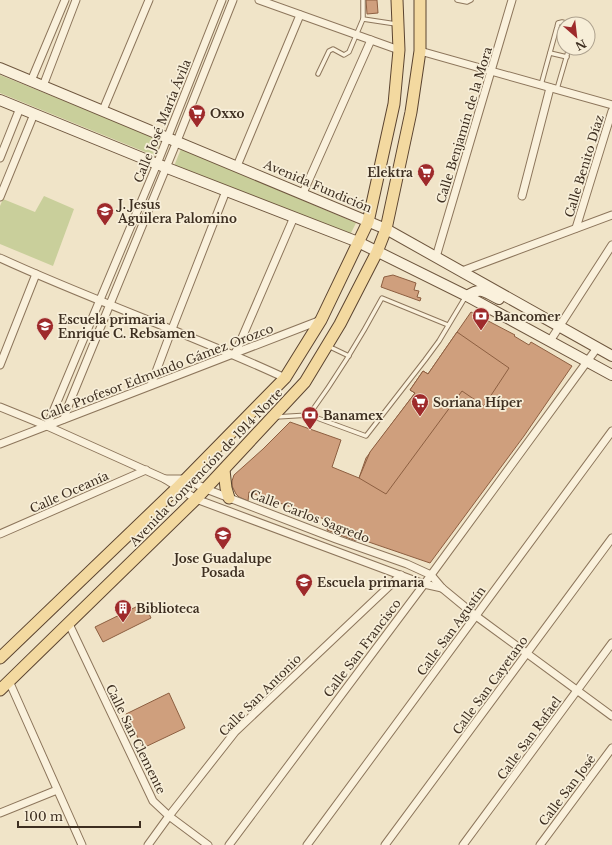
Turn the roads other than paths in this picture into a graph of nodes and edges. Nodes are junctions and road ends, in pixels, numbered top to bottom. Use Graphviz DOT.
graph roads {
  1 [pos="65,0"];
  2 [pos="76,0"];
  3 [pos="150,0"];
  4 [pos="222,0"];
  5 [pos="233,0"];
  6 [pos="259,0"];
  7 [pos="363,0"];
  8 [pos="396,0"];
  9 [pos="420,0"];
  10 [pos="457,0"];
  11 [pos="472,0"];
  12 [pos="512,0"];
  13 [pos="276,3"];
  14 [pos="300,15"];
  15 [pos="363,19"];
  16 [pos="398,24"];
  17 [pos="556,30"];
  18 [pos="357,35"];
  19 [pos="371,40"];
  20 [pos="399,50"];
  21 [pos="420,51"];
  22 [pos="550,53"];
  23 [pos="566,57"];
  24 [pos="0,68"];
  25 [pos="492,71"];
  26 [pos="318,74"];
  27 [pos="31,81"];
  28 [pos="43,86"];
  29 [pos="540,86"];
  30 [pos="553,89"];
  31 [pos="0,100"];
  32 [pos="612,105"];
  33 [pos="20,108"];
  34 [pos="104,110"];
  35 [pos="612,111"];
  36 [pos="34,114"];
  37 [pos="167,137"];
  38 [pos="178,142"];
  39 [pos="0,158"];
  40 [pos="162,166"];
  41 [pos="237,166"];
  42 [pos="226,190"];
  43 [pos="303,194"];
  44 [pos="522,196"];
  45 [pos="0,197"];
  46 [pos="612,214"];
  47 [pos="294,217"];
  48 [pos="368,222"];
  49 [pos="576,228"];
  50 [pos="386,229"];
  51 [pos="358,242"];
  52 [pos="612,245"];
  53 [pos="377,252"];
  54 [pos="436,257"];
  55 [pos="0,258"];
  56 [pos="462,271"];
  57 [pos="36,274"];
  58 [pos="467,296"];
  59 [pos="101,300"];
  60 [pos="516,302"];
  61 [pos="111,304"];
  62 [pos="321,320"];
  63 [pos="448,325"];
  64 [pos="560,326"];
  65 [pos="172,329"];
  66 [pos="550,341"];
  67 [pos="328,345"];
  68 [pos="597,348"];
  69 [pos="235,354"];
  70 [pos="349,356"];
  71 [pos="612,356"];
  72 [pos="588,361"];
  73 [pos="0,366"];
  74 [pos="612,375"];
  75 [pos="284,378"];
  76 [pos="151,385"];
  77 [pos="0,407"];
  78 [pos="309,415"];
  79 [pos="273,417"];
  80 [pos="64,419"];
  81 [pos="47,426"];
  82 [pos="612,431"];
  83 [pos="0,444"];
  84 [pos="146,470"];
  85 [pos="224,470"];
  86 [pos="165,479"];
  87 [pos="186,479"];
  88 [pos="177,488"];
  89 [pos="206,489"];
  90 [pos="229,498"];
  91 [pos="196,499"];
  92 [pos="0,534"];
  93 [pos="612,538"];
  94 [pos="336,539"];
  95 [pos="331,550"];
  96 [pos="401,575"];
  97 [pos="430,575"];
  98 [pos="424,584"];
  99 [pos="442,588"];
  100 [pos="476,616"];
  101 [pos="69,624"];
  102 [pos="612,643"];
  103 [pos="527,653"];
  104 [pos="0,658"];
  105 [pos="9,681"];
  106 [pos="0,690"];
  107 [pos="577,691"];
  108 [pos="612,716"];
  109 [pos="612,748"];
  110 [pos="57,790"];
  111 [pos="0,813"];
  112 [pos="169,816"];
  113 [pos="82,845"];
  114 [pos="148,845"];
  115 [pos="208,845"];
  116 [pos="229,845"];
  117 [pos="307,845"];
  118 [pos="386,845"];
  119 [pos="463,845"];
  120 [pos="540,845"];
  1 -- 27 [label="street"];
  2 -- 28 [label="street"];
  3 -- 34 [label="street"];
  4 -- 37 [label="street, Calle José María Ávila"];
  5 -- 38 [label="street, Calle José María Ávila"];
  6 -- 13 [label="street"];
  7 -- 15 [label="lane"];
  8 -- 16 [label="main road, Avenida Convención de 1914 Norte"];
  9 -- 21 [label="main road, Avenida Convención de 1914 Norte"];
  10 -- 11 [label="lane"];
  12 -- 25 [label="street, Calle Benjamín de la Mora"];
  13 -- 14 [label="street"];
  14 -- 18 [label="street"];
  14 -- 41 [label="street"];
  15 -- 16 [label="lane"];
  15 -- 18 [label="lane"];
  16 -- 20 [label="main road, Avenida Convención de 1914 Norte"];
  17 -- 22 [label="lane"];
  18 -- 19 [label="street"];
  18 -- 26 [label="lane"];
  19 -- 20 [label="street"];
  19 -- 43 [label="street"];
  20 -- 48 [label="main road, Avenida Convención de 1914 Norte"];
  21 -- 25 [label="street"];
  21 -- 50 [label="main road, Avenida Convención de 1914 Norte"];
  22 -- 23 [label="lane"];
  22 -- 29 [label="lane"];
  23 -- 30 [label="lane"];
  24 -- 27 [label="street, Avenida Fundición"];
  25 -- 29 [label="street"];
  25 -- 54 [label="street, Calle Benjamín de la Mora"];
  27 -- 28 [label="street, Avenida Fundición"];
  28 -- 34 [label="street, Avenida Fundición"];
  29 -- 30 [label="street"];
  30 -- 32 [label="street"];
  30 -- 44 [label="street"];
  31 -- 33 [label="street"];
  33 -- 36 [label="street"];
  33 -- 39 [label="street"];
  34 -- 37 [label="street, Avenida Fundición"];
  35 -- 49 [label="street, Calle Benito Díaz"];
  36 -- 40 [label="street"];
  36 -- 45 [label="street"];
  37 -- 38 [label="street, Avenida Fundición"];
  37 -- 40 [label="street, Calle José María Ávila"];
  38 -- 40 [label="street, Calle José María Ávila"];
  38 -- 41 [label="street, Avenida Fundición"];
  40 -- 42 [label="street"];
  40 -- 59 [label="street, Calle José María Ávila"];
  40 -- 61 [label="street, Calle José María Ávila"];
  41 -- 43 [label="street, Avenida Fundición"];
  42 -- 47 [label="street"];
  42 -- 65 [label="street"];
  43 -- 48 [label="street, Avenida Fundición"];
  46 -- 49 [label="street"];
  47 -- 51 [label="street"];
  47 -- 69 [label="street"];
  48 -- 50 [label="street, Avenida Fundición"];
  48 -- 51 [label="main road, Avenida Convención de 1914 Norte"];
  49 -- 56 [label="street"];
  50 -- 53 [label="main road, Avenida Convención de 1914 Norte"];
  50 -- 54 [label="street, Avenida Fundición"];
  51 -- 53 [label="street"];
  51 -- 62 [label="main road, Avenida Convención de 1914 Norte"];
  52 -- 64 [label="street"];
  53 -- 58 [label="street"];
  53 -- 67 [label="main road, Avenida Convención de 1914 Norte"];
  54 -- 56 [label="street, Avenida Fundición"];
  55 -- 57 [label="street"];
  56 -- 60 [label="street, Avenida Fundición"];
  57 -- 59 [label="street"];
  57 -- 73 [label="street"];
  58 -- 60 [label="street"];
  58 -- 63 [label="lane"];
  58 -- 66 [label="street"];
  59 -- 61 [label="street"];
  59 -- 81 [label="street, Calle José María Ávila"];
  60 -- 64 [label="street, Avenida Fundición"];
  61 -- 65 [label="street"];
  61 -- 80 [label="street, Calle José María Ávila"];
  62 -- 69 [label="street, Calle Profesor Edmundo Gámez Orozco"];
  62 -- 75 [label="main road, Avenida Convención de 1914 Norte"];
  63 -- 70 [label="lane"];
  63 -- 78 [label="lane"];
  64 -- 66 [label="street"];
  64 -- 68 [label="street, Avenida Fundición"];
  65 -- 69 [label="street"];
  65 -- 76 [label="street"];
  66 -- 72 [label="street"];
  67 -- 70 [label="lane"];
  67 -- 79 [label="main road, Avenida Convención de 1914 Norte"];
  68 -- 71 [label="street, Avenida Fundición"];
  68 -- 72 [label="street, Calle San Francisco"];
  69 -- 75 [label="street"];
  69 -- 76 [label="street, Calle Profesor Edmundo Gámez Orozco"];
  70 -- 78 [label="lane"];
  72 -- 74 [label="street"];
  72 -- 97 [label="street, Calle San Francisco"];
  75 -- 87 [label="main road, Avenida Convención de 1914 Norte"];
  76 -- 80 [label="street, Calle Profesor Edmundo Gámez Orozco"];
  77 -- 81 [label="street, Calle Carlos Sagredo"];
  78 -- 79 [label="lane"];
  79 -- 85 [label="main road, Avenida Convención de 1914 Norte"];
  80 -- 81 [label="street, Calle Profesor Edmundo Gámez Orozco"];
  81 -- 83 [label="street, Calle Profesor Edmundo Gámez Orozco"];
  81 -- 84 [label="street, Calle Carlos Sagredo"];
  82 -- 100 [label="street, Calle San Agustín"];
  84 -- 86 [label="street, Calle Carlos Sagredo"];
  84 -- 92 [label="street, Calle Oceanía"];
  85 -- 89 [label="main road, Avenida Convención de 1914 Norte"];
  85 -- 90 [label="main road"];
  86 -- 87 [label="street, Calle Carlos Sagredo"];
  86 -- 88 [label="street, Calle Carlos Sagredo"];
  87 -- 88 [label="main road, Avenida Convención de 1914 Norte"];
  87 -- 89 [label="street, Calle Carlos Sagredo"];
  88 -- 91 [label="street, Calle Carlos Sagredo"];
  88 -- 104 [label="main road, Avenida Convención de 1914 Norte"];
  89 -- 90 [label="street, Calle Carlos Sagredo"];
  89 -- 91 [label="main road, Avenida Convención de 1914 Norte"];
  90 -- 94 [label="street, Calle Carlos Sagredo"];
  91 -- 95 [label="street, Calle Carlos Sagredo"];
  91 -- 101 [label="main road, Avenida Convención de 1914 Norte"];
  93 -- 103 [label="street, Calle San Cayetano"];
  94 -- 95 [label="street"];
  94 -- 97 [label="street, Calle Carlos Sagredo"];
  95 -- 96 [label="street, Calle Carlos Sagredo"];
  96 -- 98 [label="street, Calle Carlos Sagredo"];
  96 -- 112 [label="street, Calle San Antonio"];
  97 -- 98 [label="street, Calle San Francisco"];
  97 -- 99 [label="street, Calle Carlos Sagredo"];
  98 -- 99 [label="street, Calle Carlos Sagredo"];
  98 -- 116 [label="street, Calle San Francisco"];
  99 -- 100 [label="street, Calle Carlos Sagredo"];
  100 -- 103 [label="street, Calle Carlos Sagredo"];
  100 -- 117 [label="street, Calle San Agustín"];
  101 -- 105 [label="main road, Avenida Convención de 1914 Norte"];
  101 -- 112 [label="street, Calle San Clemente"];
  102 -- 107 [label="street, Calle San Rafael"];
  103 -- 107 [label="street, Calle Carlos Sagredo"];
  103 -- 118 [label="street, Calle San Cayetano"];
  105 -- 106 [label="main road, Avenida Convención de 1914 Norte"];
  105 -- 110 [label="street"];
  107 -- 108 [label="street, Calle Carlos Sagredo"];
  107 -- 119 [label="street, Calle San Rafael"];
  109 -- 120 [label="street, Calle San José"];
  110 -- 111 [label="street"];
  110 -- 113 [label="street"];
  112 -- 114 [label="street, Calle San Antonio"];
  112 -- 115 [label="street, Calle San Clemente"];
}
